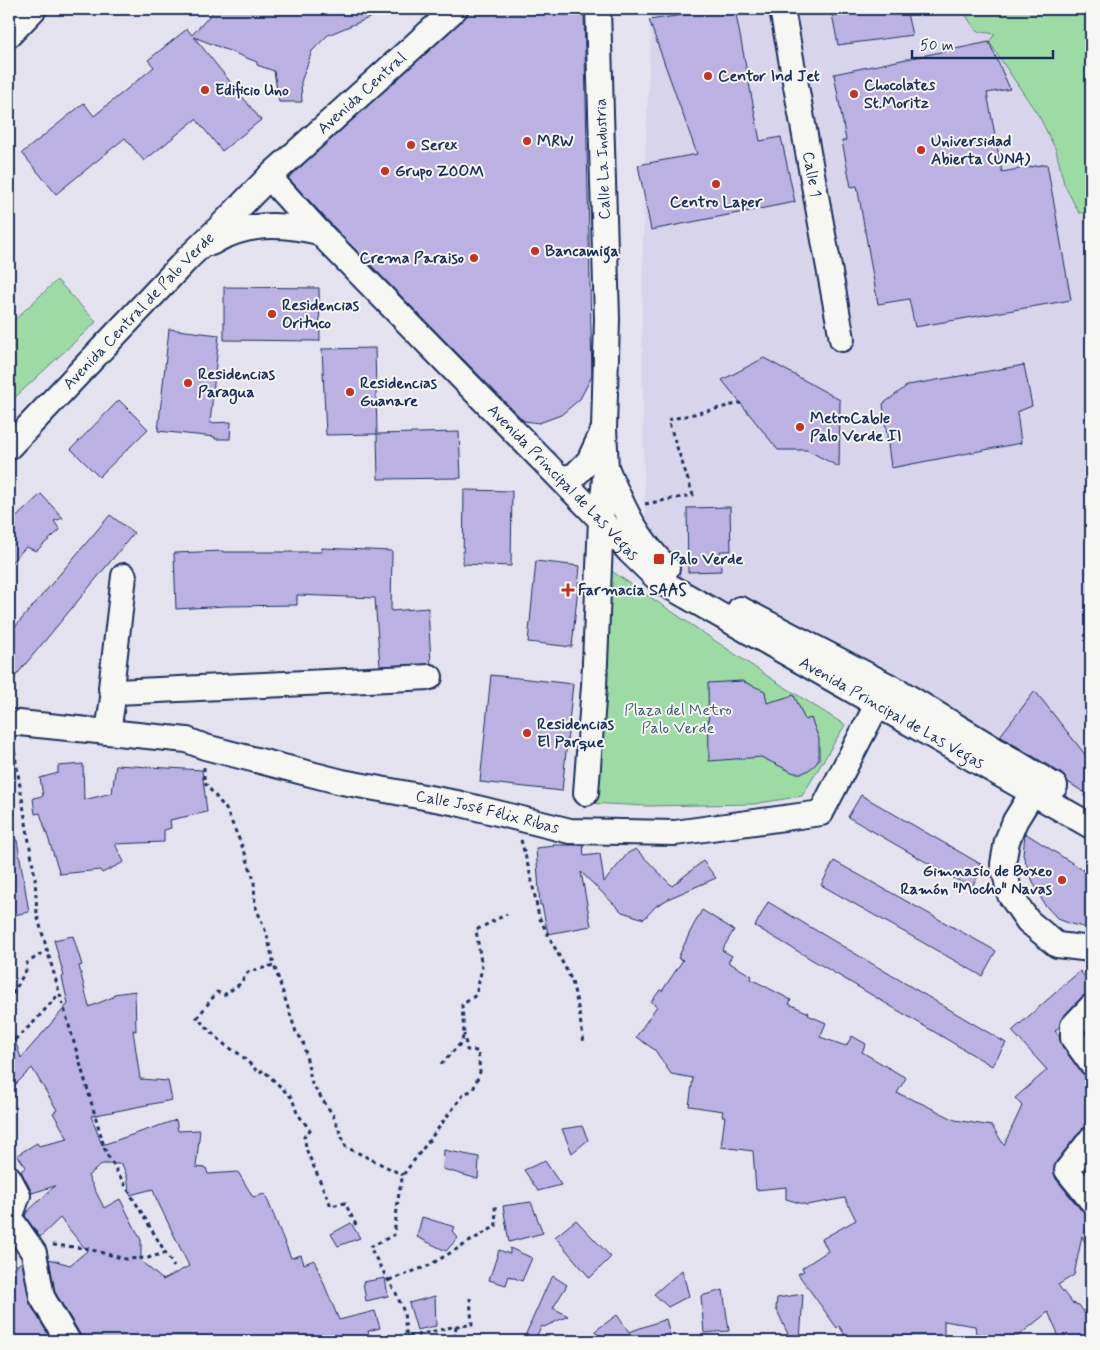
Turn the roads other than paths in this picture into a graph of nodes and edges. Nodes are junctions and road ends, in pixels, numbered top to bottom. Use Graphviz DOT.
graph roads {
  1 [pos="34,9"];
  2 [pos="455,9"];
  3 [pos="598,9"];
  4 [pos="782,9"];
  5 [pos="9,36"];
  6 [pos="268,177"];
  7 [pos="319,232"];
  8 [pos="187,259"];
  9 [pos="842,339"];
  10 [pos="604,428"];
  11 [pos="9,447"];
  12 [pos="606,468"];
  13 [pos="561,478"];
  14 [pos="600,520"];
  15 [pos="124,576"];
  16 [pos="430,677"];
  17 [pos="114,691"];
  18 [pos="900,692"];
  19 [pos="876,704"];
  20 [pos="9,722"];
  21 [pos="108,732"];
  22 [pos="1033,792"];
  23 [pos="586,793"];
  24 [pos="1091,808"];
  25 [pos="1091,826"];
  26 [pos="1091,949"];
  27 [pos="1091,1007"];
  28 [pos="1091,1063"];
  29 [pos="1091,1139"];
  30 [pos="9,1178"];
  31 [pos="1091,1200"];
  32 [pos="68,1341"];
  1 -- 5 [label="street"];
  2 -- 6 [label="street, Avenida Central"];
  3 -- 10 [label="street, Calle La Industria"];
  4 -- 9 [label="street, Calle 1"];
  6 -- 7 [label="street, Avenida Principal de Las Vegas"];
  6 -- 8 [label="street, Avenida Central de Palo Verde"];
  7 -- 8 [label="street"];
  7 -- 13 [label="street, Avenida Principal de Las Vegas"];
  8 -- 11 [label="street, Avenida Central de Palo Verde"];
  10 -- 12 [label="street, Calle La Industria"];
  10 -- 13 [label="street, Calle La Industria"];
  12 -- 14 [label="street, Calle La Industria"];
  12 -- 18 [label="street, Avenida Principal de Las Vegas"];
  13 -- 14 [label="street, Avenida Principal de Las Vegas"];
  14 -- 19 [label="street, Avenida Principal de Las Vegas"];
  14 -- 23 [label="street, Calle La Industria"];
  15 -- 17 [label="street"];
  16 -- 17 [label="street"];
  17 -- 21 [label="street"];
  18 -- 19 [label="street"];
  18 -- 24 [label="street, Avenida Principal de Las Vegas"];
  19 -- 21 [label="street, Calle José Félix Ribas"];
  19 -- 22 [label="street, Avenida Principal de Las Vegas"];
  20 -- 21 [label="street, Calle José Félix Ribas"];
  22 -- 25 [label="street, Avenida Principal de Las Vegas"];
  22 -- 26 [label="street"];
  27 -- 28 [label="street"];
  29 -- 31 [label="street"];
  30 -- 32 [label="street"];
}
